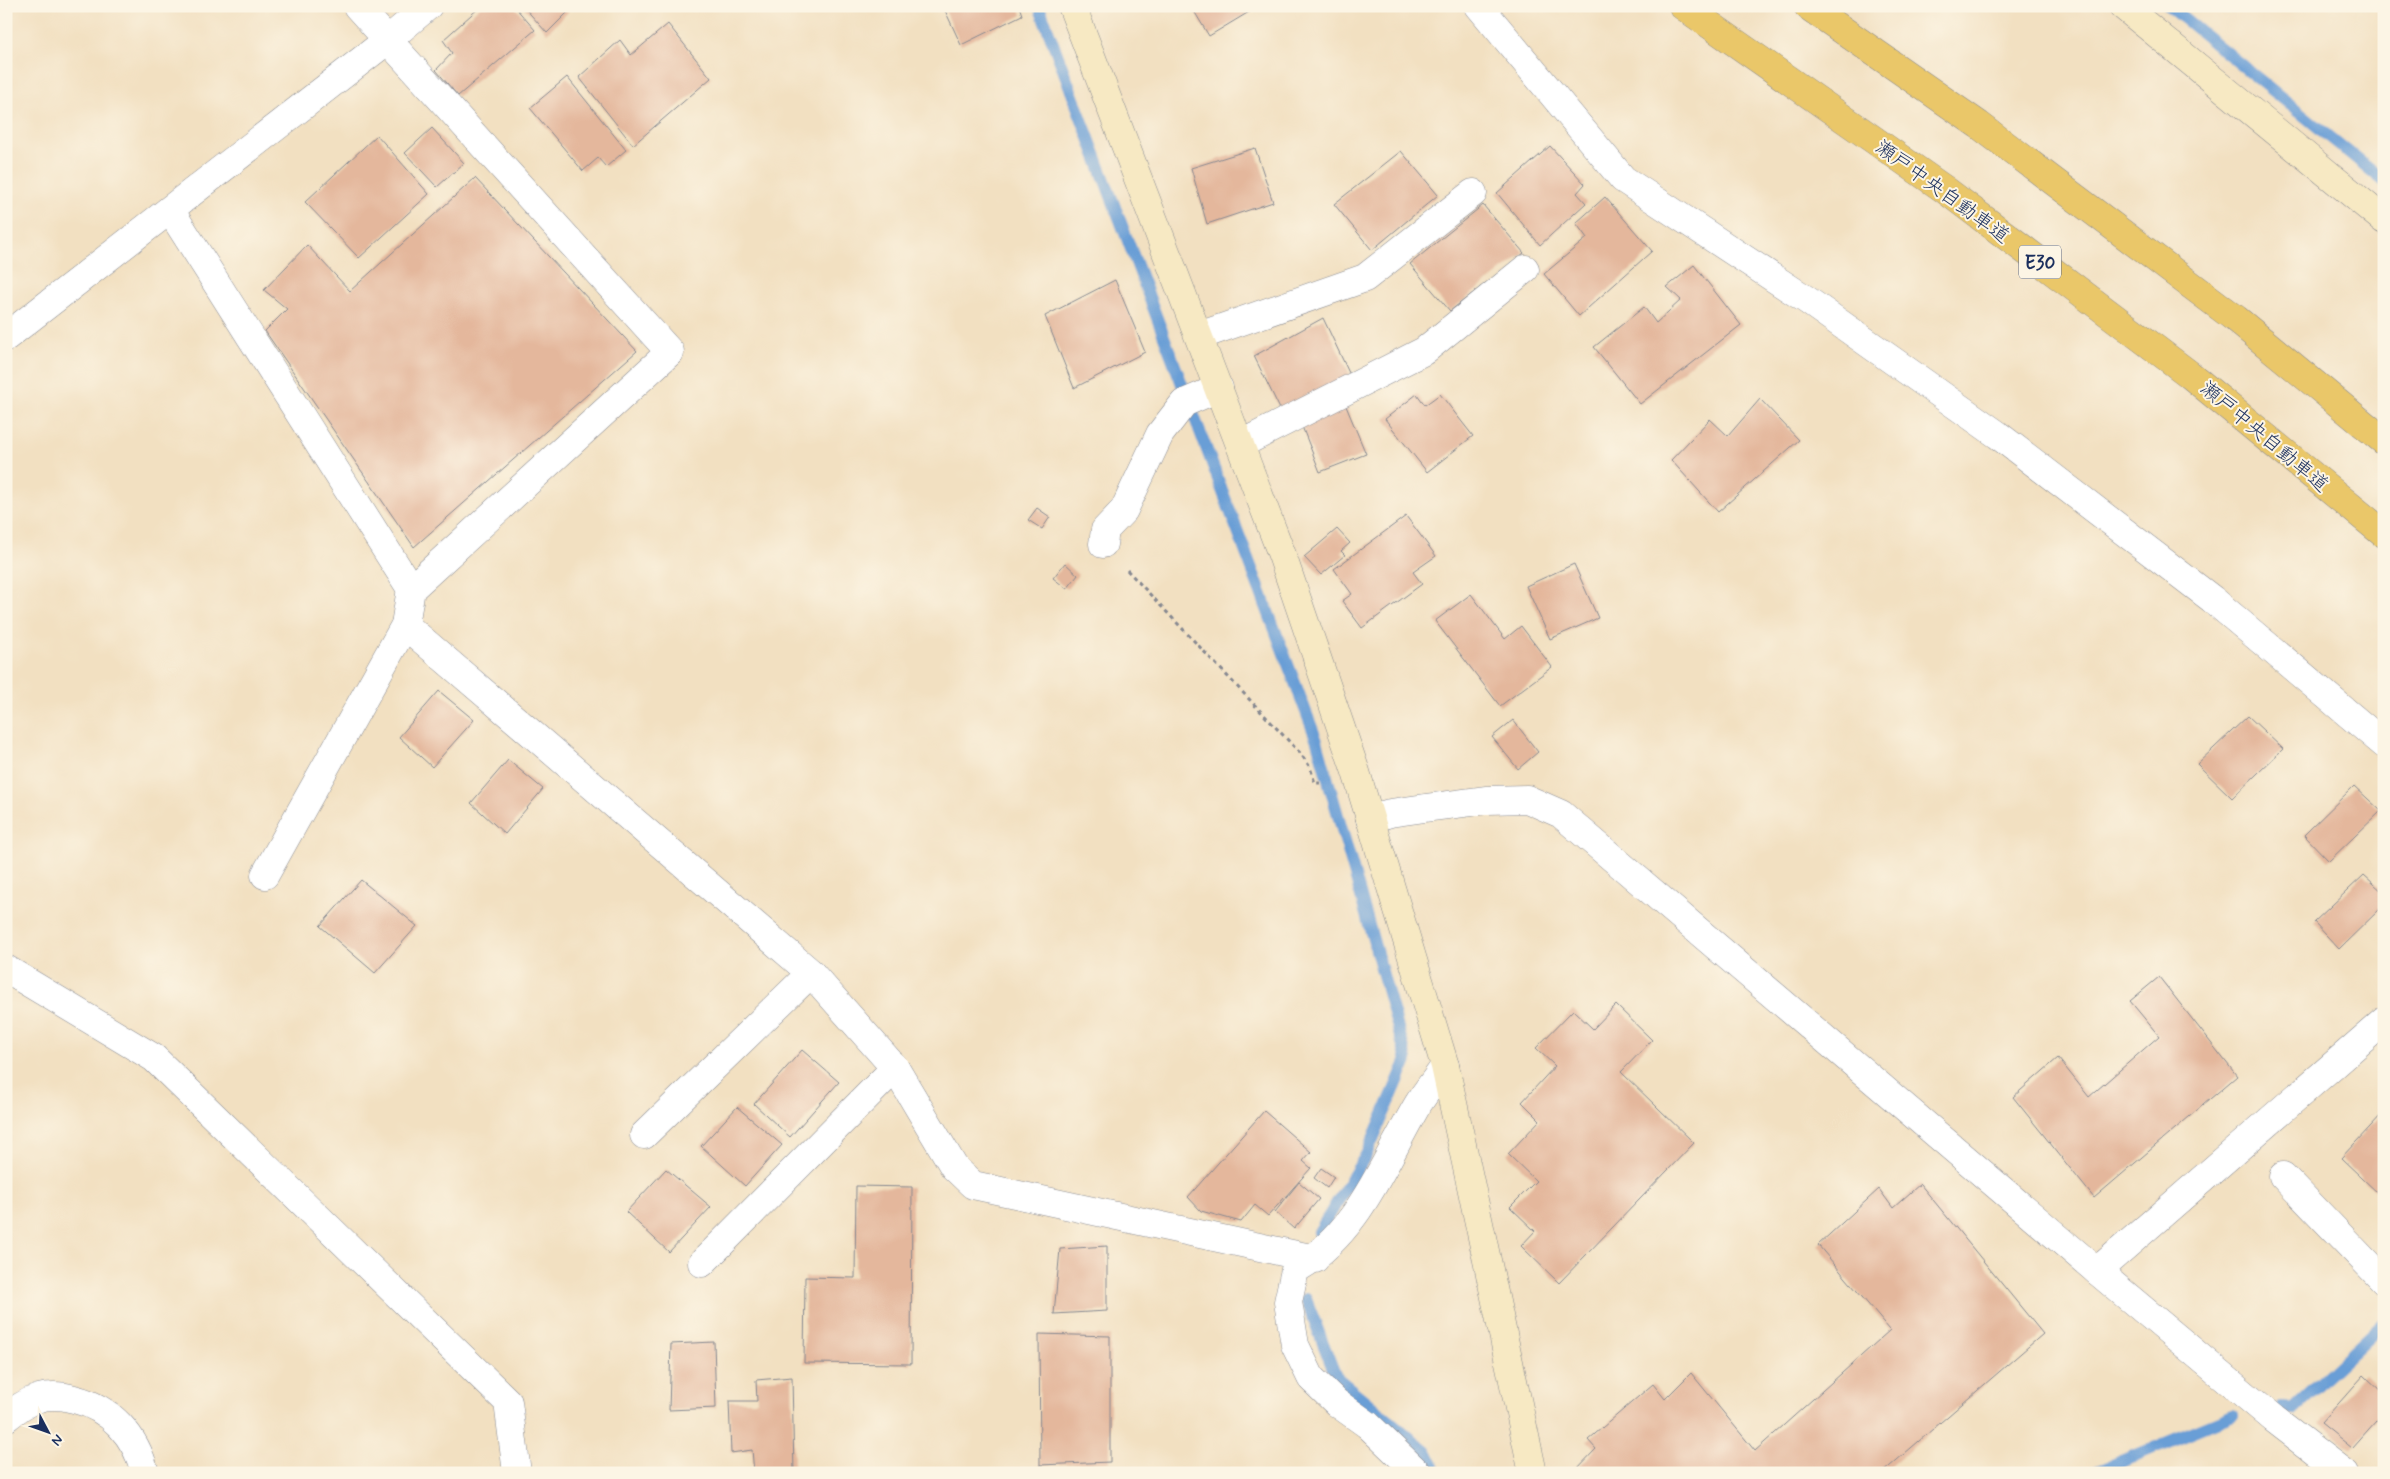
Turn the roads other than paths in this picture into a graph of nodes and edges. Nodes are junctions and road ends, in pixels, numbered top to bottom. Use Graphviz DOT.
graph roads {
  1 [pos="357,6"];
  2 [pos="428,6"];
  3 [pos="1072,6"];
  4 [pos="1479,6"];
  5 [pos="1683,6"];
  6 [pos="1808,6"];
  7 [pos="2123,6"];
  8 [pos="389,40"];
  9 [pos="1472,193"];
  10 [pos="170,210"];
  11 [pos="2384,220"];
  12 [pos="1525,269"];
  13 [pos="1199,336"];
  14 [pos="6,337"];
  15 [pos="1200,396"];
  16 [pos="2384,441"];
  17 [pos="1241,444"];
  18 [pos="2384,534"];
  19 [pos="1103,544"];
  20 [pos="411,589"];
  21 [pos="405,625"];
  22 [pos="2384,744"];
  23 [pos="1370,819"];
  24 [pos="265,875"];
  25 [pos="6,969"];
  26 [pos="811,973"];
  27 [pos="2384,1021"];
  28 [pos="1445,1066"];
  29 [pos="895,1068"];
  30 [pos="644,1135"];
  31 [pos="2283,1176"];
  32 [pos="1315,1259"];
  33 [pos="702,1263"];
  34 [pos="2097,1271"];
  35 [pos="2384,1281"];
  36 [pos="6,1418"];
  37 [pos="145,1473"];
  38 [pos="517,1473"];
  39 [pos="1418,1473"];
  40 [pos="1533,1473"];
  41 [pos="2344,1473"];
  1 -- 8 [label="street"];
  2 -- 8 [label="street"];
  3 -- 13 [label="street"];
  4 -- 22 [label="street"];
  5 -- 18 [label="highway, 瀬戸中央自動車道 / E30"];
  6 -- 16 [label="highway"];
  7 -- 11 [label="street"];
  8 -- 10 [label="street"];
  8 -- 20 [label="street"];
  9 -- 13 [label="street"];
  10 -- 14 [label="street"];
  10 -- 20 [label="street"];
  12 -- 17 [label="street"];
  13 -- 15 [label="street"];
  15 -- 17 [label="street"];
  15 -- 19 [label="street"];
  17 -- 23 [label="street"];
  20 -- 21 [label="street"];
  21 -- 24 [label="street"];
  21 -- 26 [label="street"];
  23 -- 28 [label="street"];
  23 -- 34 [label="street"];
  25 -- 38 [label="street"];
  26 -- 29 [label="street"];
  26 -- 30 [label="street"];
  27 -- 34 [label="street"];
  28 -- 32 [label="street"];
  28 -- 40 [label="street"];
  29 -- 32 [label="street"];
  29 -- 33 [label="street"];
  31 -- 35 [label="street"];
  32 -- 39 [label="street"];
  34 -- 41 [label="street"];
  36 -- 37 [label="street"];
}
